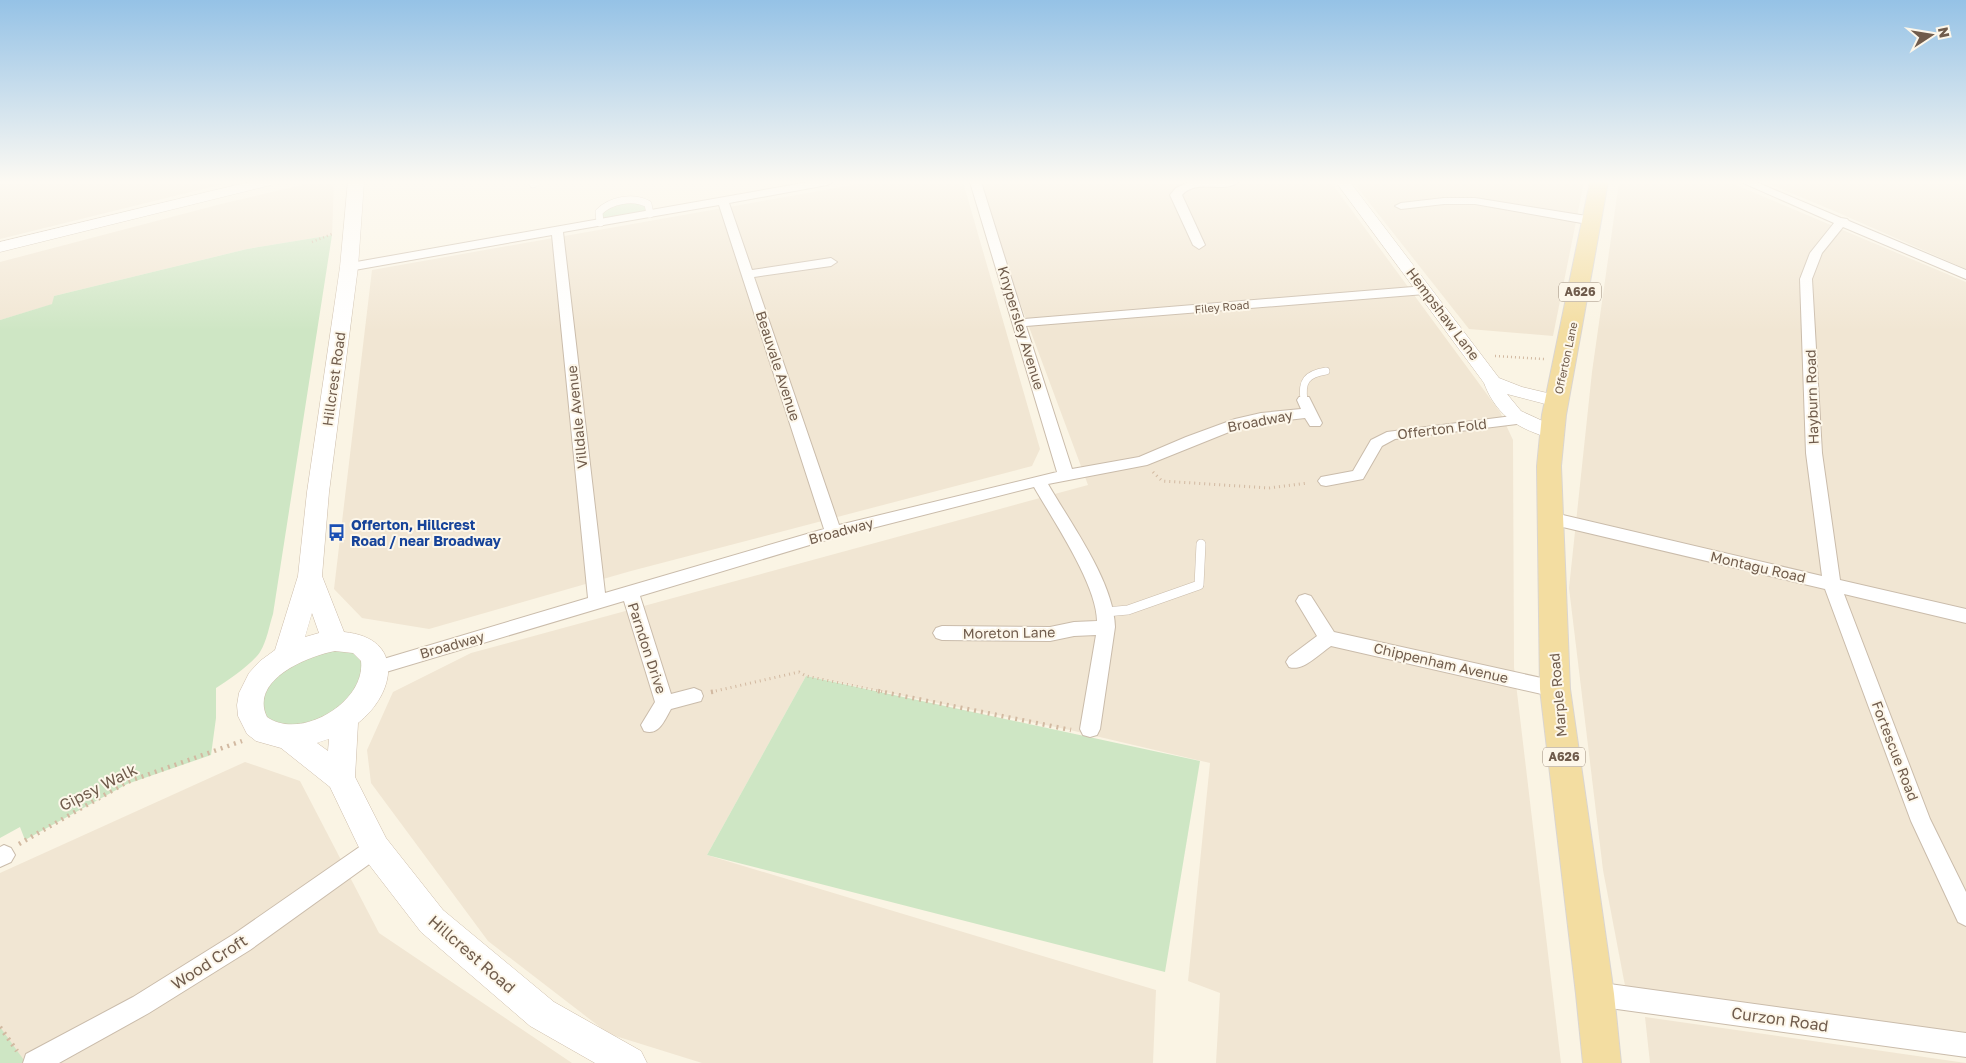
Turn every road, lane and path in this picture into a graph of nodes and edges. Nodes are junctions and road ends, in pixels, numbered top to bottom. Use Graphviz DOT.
graph roads {
  1 [pos="61,232"];
  2 [pos="352,232"];
  3 [pos="548,232"];
  4 [pos="557,232"];
  5 [pos="733,232"];
  6 [pos="992,232"];
  7 [pos="1193,232"];
  8 [pos="1381,232"];
  9 [pos="1591,232"];
  10 [pos="1833,232"];
  11 [pos="1867,232"];
  12 [pos="1199,245"];
  13 [pos="0,248"];
  14 [pos="831,262"];
  15 [pos="349,267"];
  16 [pos="748,274"];
  17 [pos="1966,275"];
  18 [pos="1425,290"];
  19 [pos="1020,322"];
  20 [pos="1472,354"];
  21 [pos="1566,360"];
  22 [pos="1326,371"];
  23 [pos="1493,382"];
  24 [pos="1309,412"];
  25 [pos="1554,416"];
  26 [pos="1520,420"];
  27 [pos="1142,461"];
  28 [pos="1066,475"];
  29 [pos="1038,481"];
  30 [pos="1326,481"];
  31 [pos="1550,518"];
  32 [pos="833,532"];
  33 [pos="1201,544"];
  34 [pos="310,576"];
  35 [pos="1832,584"];
  36 [pos="630,593"];
  37 [pos="1305,601"];
  38 [pos="596,603"];
  39 [pos="1966,616"];
  40 [pos="1106,619"];
  41 [pos="942,633"];
  42 [pos="1328,638"];
  43 [pos="335,641"];
  44 [pos="286,657"];
  45 [pos="1295,662"];
  46 [pos="376,668"];
  47 [pos="1555,689"];
  48 [pos="694,696"];
  49 [pos="665,703"];
  50 [pos="344,718"];
  51 [pos="650,725"];
  52 [pos="1090,729"];
  53 [pos="277,735"];
  54 [pos="340,778"];
  55 [pos="375,848"];
  56 [pos="2,856"];
  57 [pos="1966,915"];
  58 [pos="1595,994"];
  59 [pos="0,1028"];
  60 [pos="1966,1045"];
  61 [pos="28,1059"];
  62 [pos="630,1063"];
  63 [pos="1602,1063"];
  1 -- 13 [label="street"];
  2 -- 15 [label="main road, Hillcrest Road"];
  3 -- 15 [label="street"];
  4 -- 38 [label="street, Villdale Avenue"];
  5 -- 16 [label="street, Beauvale Avenue"];
  6 -- 19 [label="street, Knypersley Avenue"];
  7 -- 12 [label="street"];
  8 -- 18 [label="street, Hempshaw Lane"];
  9 -- 21 [label="main road, Offerton Lane / A626"];
  10 -- 35 [label="street, Hayburn Road"];
  11 -- 17 [label="street"];
  14 -- 16 [label="street"];
  15 -- 34 [label="main road, Hillcrest Road"];
  16 -- 32 [label="street, Beauvale Avenue"];
  18 -- 19 [label="street, Filey Road"];
  18 -- 20 [label="street, Hempshaw Lane"];
  19 -- 28 [label="street, Knypersley Avenue"];
  20 -- 21 [label="path"];
  20 -- 23 [label="street, Hempshaw Lane"];
  21 -- 25 [label="main road, Offerton Lane / A626"];
  22 -- 24 [label="lane"];
  23 -- 25 [label="street"];
  23 -- 26 [label="street, Hempshaw Lane"];
  24 -- 27 [label="street, Broadway"];
  25 -- 26 [label="street, Hempshaw Lane"];
  25 -- 31 [label="main road, Marple Road / A626"];
  26 -- 30 [label="street, Offerton Fold"];
  27 -- 28 [label="street, Broadway"];
  27 -- 30 [label="path"];
  28 -- 29 [label="street, Broadway"];
  29 -- 32 [label="street, Broadway"];
  29 -- 40 [label="street"];
  31 -- 35 [label="street, Montagu Road"];
  31 -- 47 [label="main road, Marple Road / A626"];
  32 -- 36 [label="street, Broadway"];
  33 -- 40 [label="lane"];
  34 -- 43 [label="main road, Hillcrest Road"];
  34 -- 44 [label="main road, Hillcrest Road"];
  35 -- 39 [label="street, Montagu Road"];
  35 -- 57 [label="street, Fortescue Road"];
  36 -- 38 [label="street, Broadway"];
  36 -- 49 [label="street, Parndon Drive"];
  37 -- 42 [label="street"];
  38 -- 46 [label="street, Broadway"];
  40 -- 41 [label="street, Moreton Lane"];
  40 -- 52 [label="street"];
  42 -- 45 [label="street"];
  42 -- 47 [label="street, Chippenham Avenue"];
  43 -- 44 [label="main road, Hillcrest Road"];
  43 -- 46 [label="main road, Hillcrest Road"];
  44 -- 53 [label="main road, Hillcrest Road"];
  46 -- 50 [label="main road"];
  47 -- 58 [label="main road, Marple Road / A626"];
  48 -- 49 [label="street, Parndon Drive"];
  48 -- 52 [label="path"];
  49 -- 51 [label="street, Parndon Drive"];
  50 -- 53 [label="main road"];
  50 -- 54 [label="main road"];
  53 -- 54 [label="main road, Hillcrest Road"];
  53 -- 56 [label="path, Gipsy Walk"];
  54 -- 55 [label="main road, Hillcrest Road"];
  55 -- 61 [label="street, Wood Croft"];
  55 -- 62 [label="main road, Hillcrest Road"];
  58 -- 60 [label="street, Curzon Road"];
  58 -- 63 [label="main road, Marple Road / A626"];
  59 -- 61 [label="path"];
}
